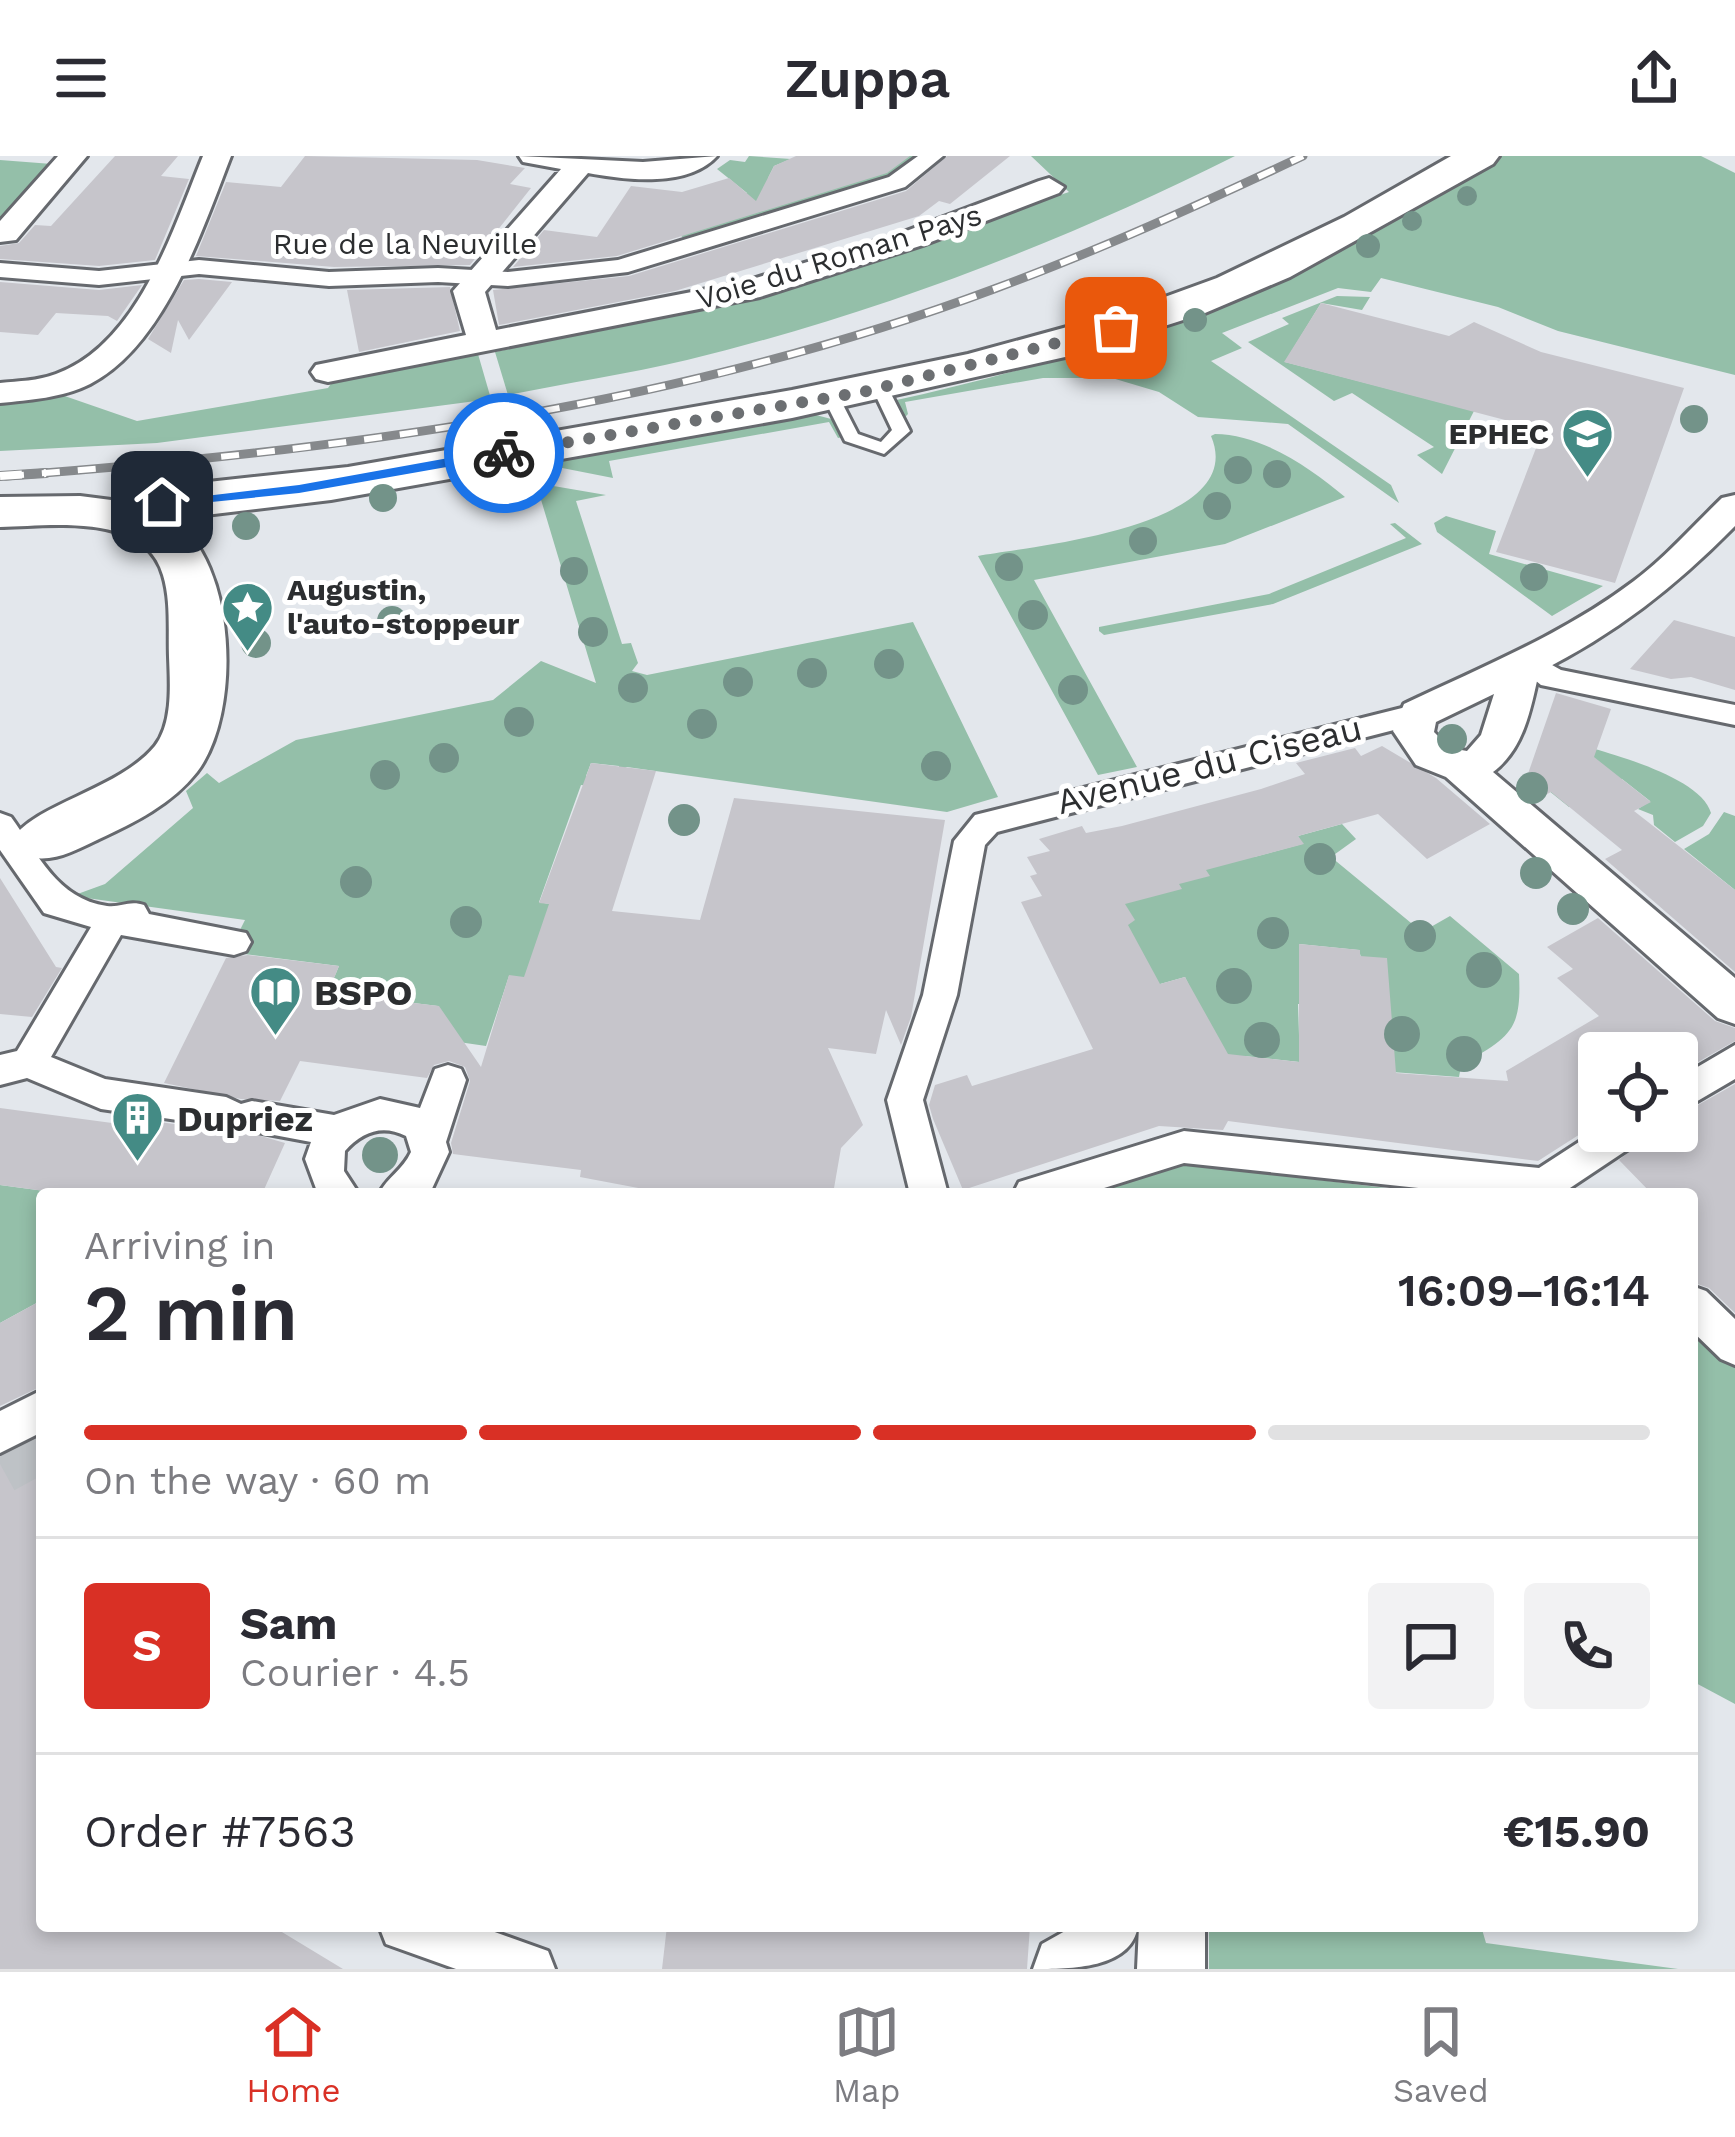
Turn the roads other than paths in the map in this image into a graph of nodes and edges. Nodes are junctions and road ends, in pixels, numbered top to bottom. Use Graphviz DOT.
graph roads {
  1 [pos="73,156"];
  2 [pos="217,156"];
  3 [pos="533,156"];
  4 [pos="703,156"];
  5 [pos="932,156"];
  6 [pos="1480,156"];
  7 [pos="582,162"];
  8 [pos="1049,187"];
  9 [pos="5,234"];
  10 [pos="173,268"];
  11 [pos="0,270"];
  12 [pos="481,277"];
  13 [pos="484,344"];
  14 [pos="328,372"];
  15 [pos="0,393"];
  16 [pos="855,393"];
  17 [pos="299,489"];
  18 [pos="1735,506"];
  19 [pos="0,512"];
  20 [pos="119,518"];
  21 [pos="180,554"];
  22 [pos="1524,662"];
  23 [pos="1418,714"];
  24 [pos="1735,715"];
  25 [pos="1461,768"];
  26 [pos="21,833"];
  27 [pos="153,907"];
  28 [pos="112,921"];
  29 [pos="234,942"];
  30 [pos="1735,1005"];
  31 [pos="1735,1060"];
  32 [pos="15,1066"];
  33 [pos="448,1080"];
  34 [pos="1698,1084"];
  35 [pos="339,1132"];
  36 [pos="429,1138"];
  37 [pos="1600,1152"];
  38 [pos="334,1188"];
  39 [pos="404,1188"];
  40 [pos="927,1188"];
  41 [pos="1052,1188"];
  42 [pos="1545,1188"];
  43 [pos="1555,1188"];
  44 [pos="1698,1310"];
  45 [pos="1735,1346"];
  46 [pos="36,1413"];
  47 [pos="0,1433"];
  48 [pos="422,1932"];
  49 [pos="1113,1932"];
  50 [pos="1172,1932"];
  51 [pos="530,1969"];
  52 [pos="1058,1969"];
  53 [pos="1171,1969"];
  1 -- 9 [label="street"];
  2 -- 10 [label="street"];
  3 -- 7 [label="street"];
  4 -- 7 [label="street"];
  5 -- 12 [label="street, Rue de la Neuville"];
  6 -- 16 [label="main road"];
  7 -- 12 [label="street"];
  8 -- 13 [label="street, Voie du Roman Pays"];
  10 -- 11 [label="street, Rue de la Neuville"];
  10 -- 12 [label="street, Rue de la Neuville"];
  10 -- 15 [label="street"];
  12 -- 13 [label="street"];
  13 -- 14 [label="street, Voie du Roman Pays"];
  16 -- 16 [label="lane"];
  16 -- 17 [label="main road"];
  17 -- 20 [label="main road"];
  17 -- 21 [label="main road"];
  18 -- 22 [label="street, Avenue du Ciseau"];
  19 -- 20 [label="main road"];
  20 -- 21 [label="main road"];
  21 -- 26 [label="main road"];
  22 -- 23 [label="street, Avenue du Ciseau"];
  22 -- 24 [label="street"];
  22 -- 25 [label="street"];
  23 -- 25 [label="street, Avenue du Ciseau"];
  23 -- 40 [label="street, Avenue du Ciseau"];
  25 -- 30 [label="street"];
  26 -- 28 [label="street"];
  27 -- 28 [label="street"];
  28 -- 29 [label="street"];
  28 -- 32 [label="street"];
  31 -- 34 [label="street"];
  32 -- 35 [label="street"];
  33 -- 36 [label="street"];
  35 -- 36 [label="street"];
  35 -- 38 [label="street"];
  36 -- 39 [label="street"];
  37 -- 43 [label="street"];
  41 -- 42 [label="street"];
  44 -- 45 [label="street"];
  46 -- 47 [label="street"];
  48 -- 51 [label="street"];
  49 -- 52 [label="street"];
  50 -- 53 [label="street"];
}
